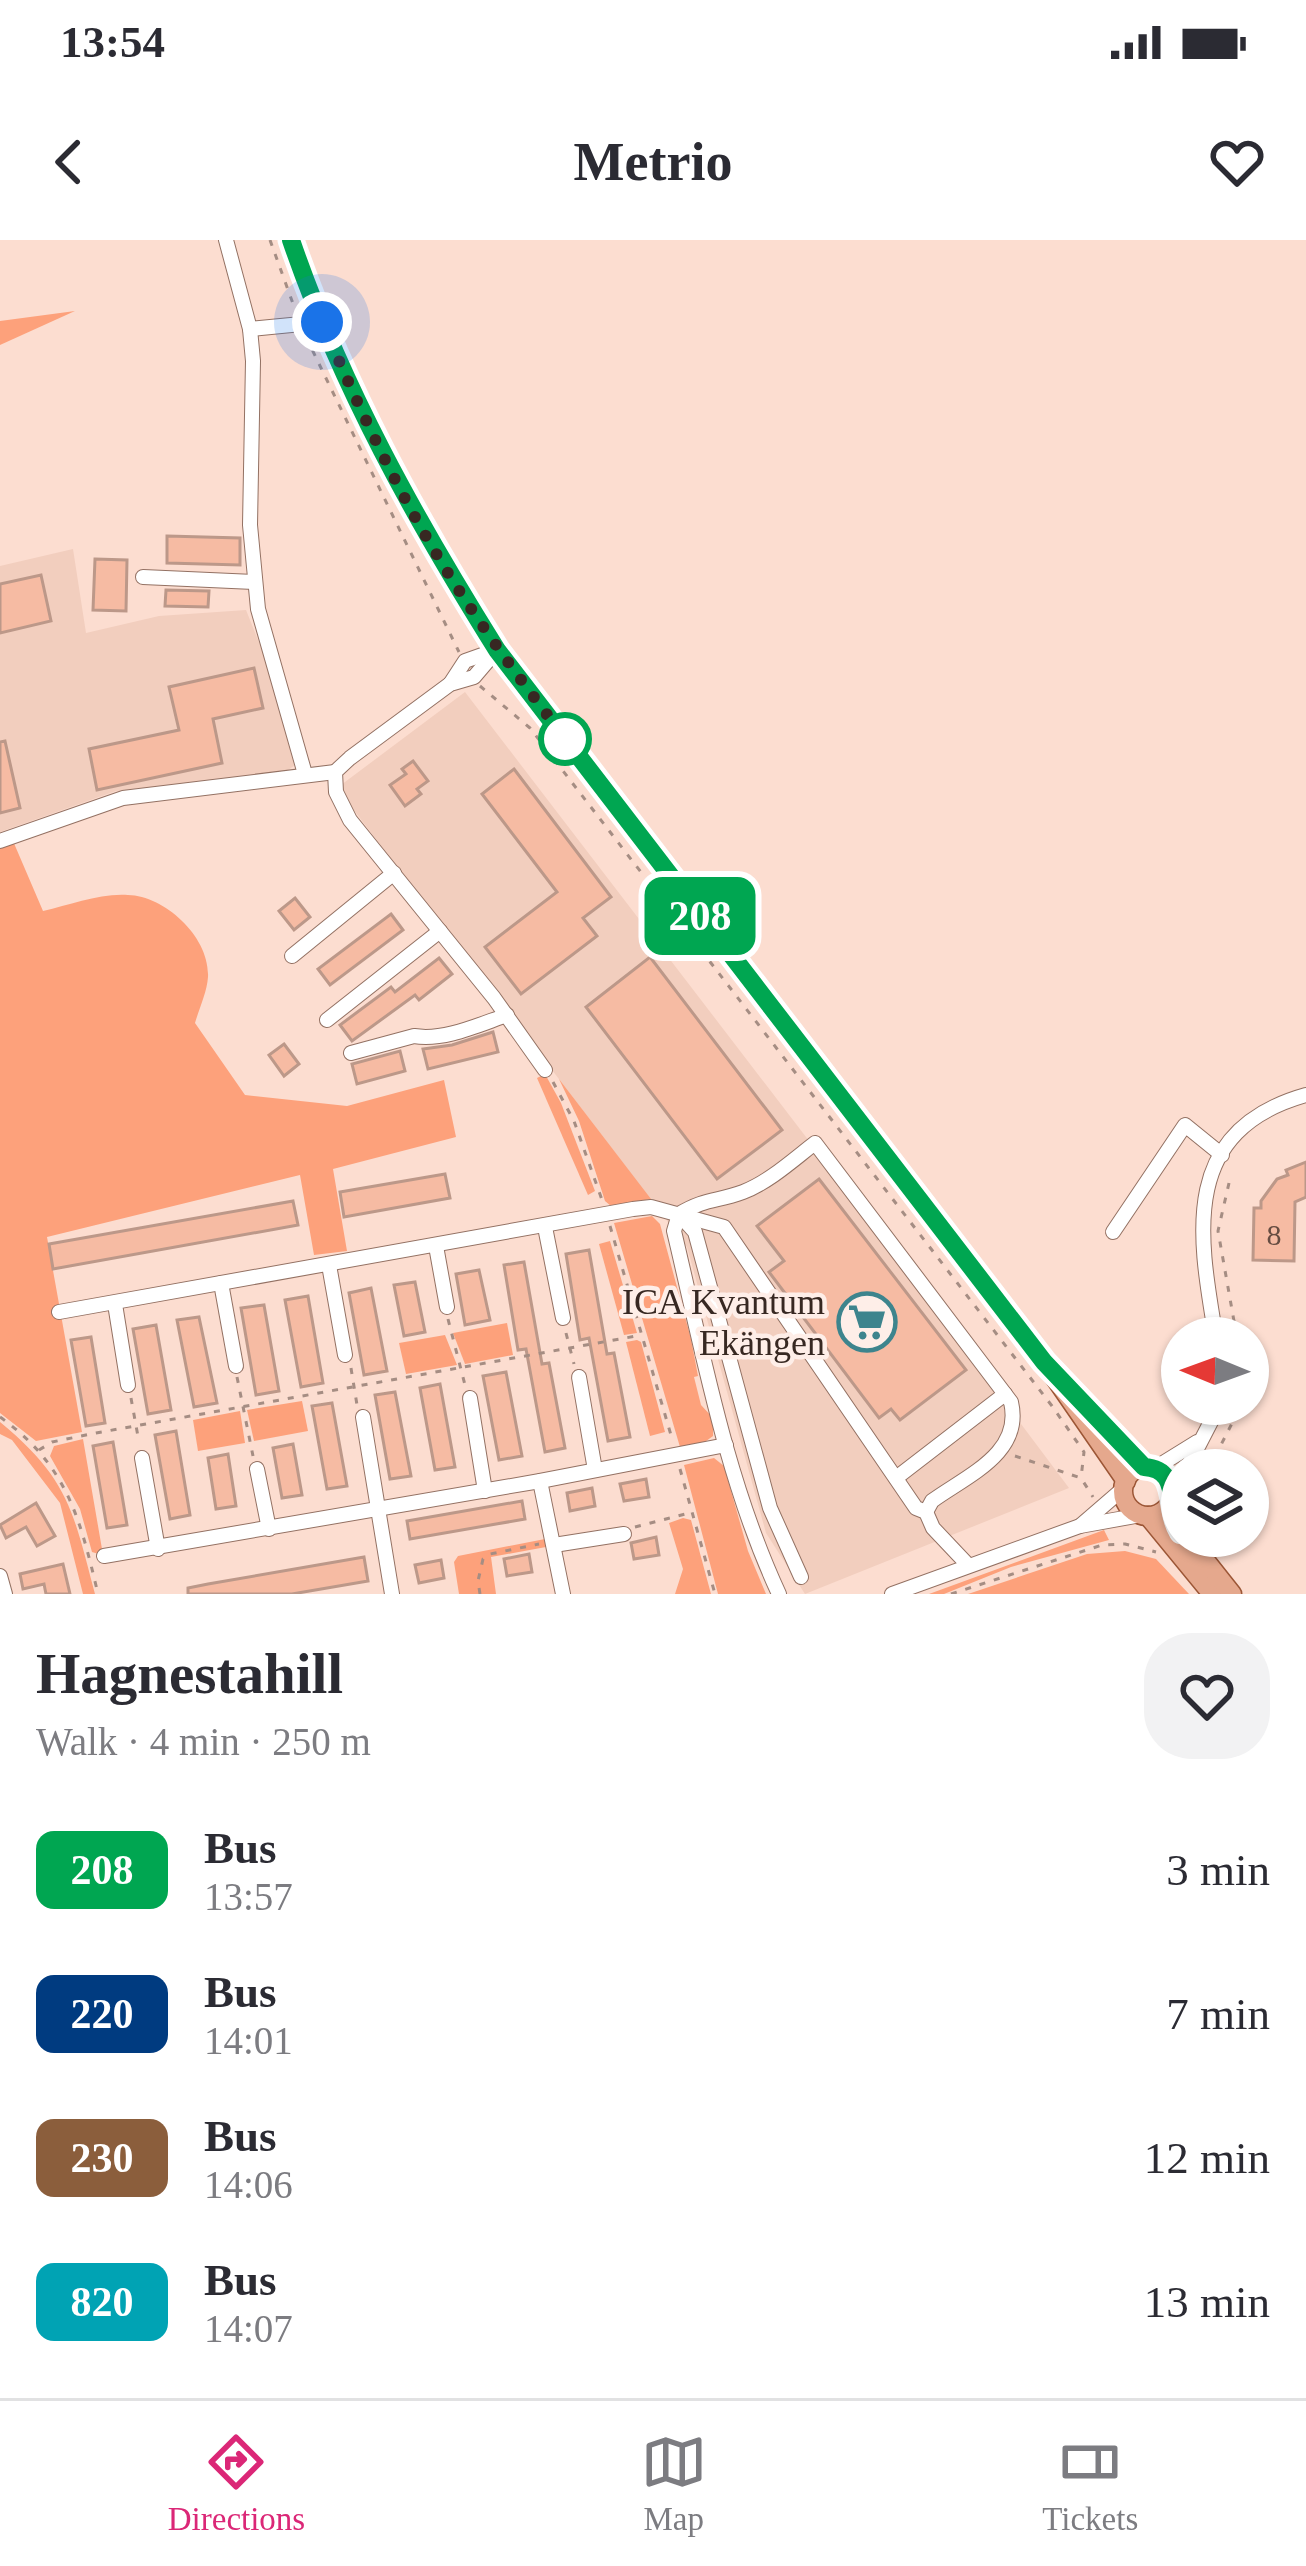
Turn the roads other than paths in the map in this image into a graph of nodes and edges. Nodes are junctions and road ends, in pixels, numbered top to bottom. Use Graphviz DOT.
graph roads {
  1 [pos="226,240"];
  2 [pos="291,240"];
  3 [pos="322,322"];
  4 [pos="248,323"];
  5 [pos="143,577"];
  6 [pos="254,582"];
  7 [pos="497,650"];
  8 [pos="335,772"];
  9 [pos="305,774"];
  10 [pos="0,841"];
  11 [pos="394,873"];
  12 [pos="440,931"];
  13 [pos="292,956"];
  14 [pos="507,1016"];
  15 [pos="327,1020"];
  16 [pos="351,1053"];
  17 [pos="545,1070"];
  18 [pos="1306,1095"];
  19 [pos="1222,1155"];
  20 [pos="679,1214"];
  21 [pos="545,1227"];
  22 [pos="1113,1232"];
  23 [pos="436,1246"];
  24 [pos="329,1265"];
  25 [pos="221,1283"];
  26 [pos="115,1304"];
  27 [pos="447,1307"];
  28 [pos="58,1312"];
  29 [pos="1213,1317"];
  30 [pos="563,1318"];
  31 [pos="345,1352"];
  32 [pos="1044,1362"];
  33 [pos="236,1366"];
  34 [pos="579,1377"];
  35 [pos="128,1385"];
  36 [pos="1005,1394"];
  37 [pos="470,1398"];
  38 [pos="363,1421"];
  39 [pos="1209,1425"];
  40 [pos="1203,1436"];
  41 [pos="725,1445"];
  42 [pos="1196,1449"];
  43 [pos="142,1458"];
  44 [pos="1149,1467"];
  45 [pos="257,1469"];
  46 [pos="595,1470"];
  47 [pos="1161,1472"];
  48 [pos="896,1478"];
  49 [pos="540,1481"];
  50 [pos="1125,1485"];
  51 [pos="485,1491"];
  52 [pos="377,1510"];
  53 [pos="926,1512"];
  54 [pos="1161,1512"];
  55 [pos="1144,1516"];
  56 [pos="1080,1526"];
  57 [pos="268,1528"];
  58 [pos="624,1534"];
  59 [pos="781,1538"];
  60 [pos="554,1543"];
  61 [pos="158,1549"];
  62 [pos="760,1552"];
  63 [pos="104,1556"];
  64 [pos="1203,1557"];
  65 [pos="968,1565"];
  66 [pos="0,1576"];
  67 [pos="801,1577"];
  68 [pos="4,1594"];
  69 [pos="392,1594"];
  70 [pos="563,1594"];
  71 [pos="779,1594"];
  72 [pos="892,1594"];
  73 [pos="1212,1594"];
  74 [pos="1232,1594"];
  1 -- 4 [label="street"];
  2 -- 3 [label="main road"];
  3 -- 4 [label="street"];
  3 -- 7 [label="main road"];
  4 -- 6 [label="street"];
  5 -- 6 [label="street"];
  6 -- 9 [label="street"];
  7 -- 8 [label="street"];
  7 -- 32 [label="main road"];
  8 -- 9 [label="street"];
  8 -- 11 [label="street"];
  9 -- 10 [label="street"];
  11 -- 12 [label="street"];
  11 -- 13 [label="street"];
  12 -- 14 [label="street"];
  12 -- 15 [label="street"];
  14 -- 16 [label="street"];
  14 -- 17 [label="street"];
  18 -- 19 [label="street"];
  19 -- 22 [label="street"];
  19 -- 29 [label="street"];
  20 -- 21 [label="street"];
  20 -- 36 [label="street"];
  20 -- 41 [label="street"];
  20 -- 48 [label="street"];
  20 -- 59 [label="street"];
  21 -- 23 [label="street"];
  21 -- 30 [label="street"];
  23 -- 24 [label="street"];
  23 -- 27 [label="street"];
  24 -- 25 [label="street"];
  24 -- 31 [label="street"];
  25 -- 26 [label="street"];
  25 -- 33 [label="street"];
  26 -- 28 [label="street"];
  26 -- 35 [label="street"];
  32 -- 44 [label="main road"];
  32 -- 50 [label="main road"];
  34 -- 46 [label="street"];
  36 -- 48 [label="street"];
  36 -- 53 [label="street"];
  37 -- 51 [label="street"];
  38 -- 52 [label="street"];
  39 -- 40 [label="street"];
  40 -- 42 [label="street"];
  40 -- 44 [label="street"];
  41 -- 46 [label="street"];
  41 -- 62 [label="street"];
  43 -- 61 [label="street"];
  44 -- 47 [label="main road"];
  44 -- 50 [label="main road"];
  45 -- 57 [label="street"];
  46 -- 49 [label="street"];
  48 -- 53 [label="street"];
  49 -- 51 [label="street"];
  49 -- 60 [label="street"];
  50 -- 55 [label="main road"];
  50 -- 56 [label="street"];
  51 -- 52 [label="street"];
  52 -- 57 [label="street"];
  52 -- 69 [label="street"];
  53 -- 65 [label="street"];
  54 -- 55 [label="main road"];
  55 -- 56 [label="street"];
  55 -- 73 [label="main road"];
  56 -- 65 [label="street"];
  57 -- 61 [label="street"];
  58 -- 60 [label="street"];
  59 -- 62 [label="street"];
  59 -- 67 [label="street"];
  60 -- 70 [label="street"];
  61 -- 63 [label="street"];
  62 -- 71 [label="street"];
  64 -- 74 [label="main road"];
  65 -- 72 [label="street"];
  66 -- 68 [label="street"];
}
